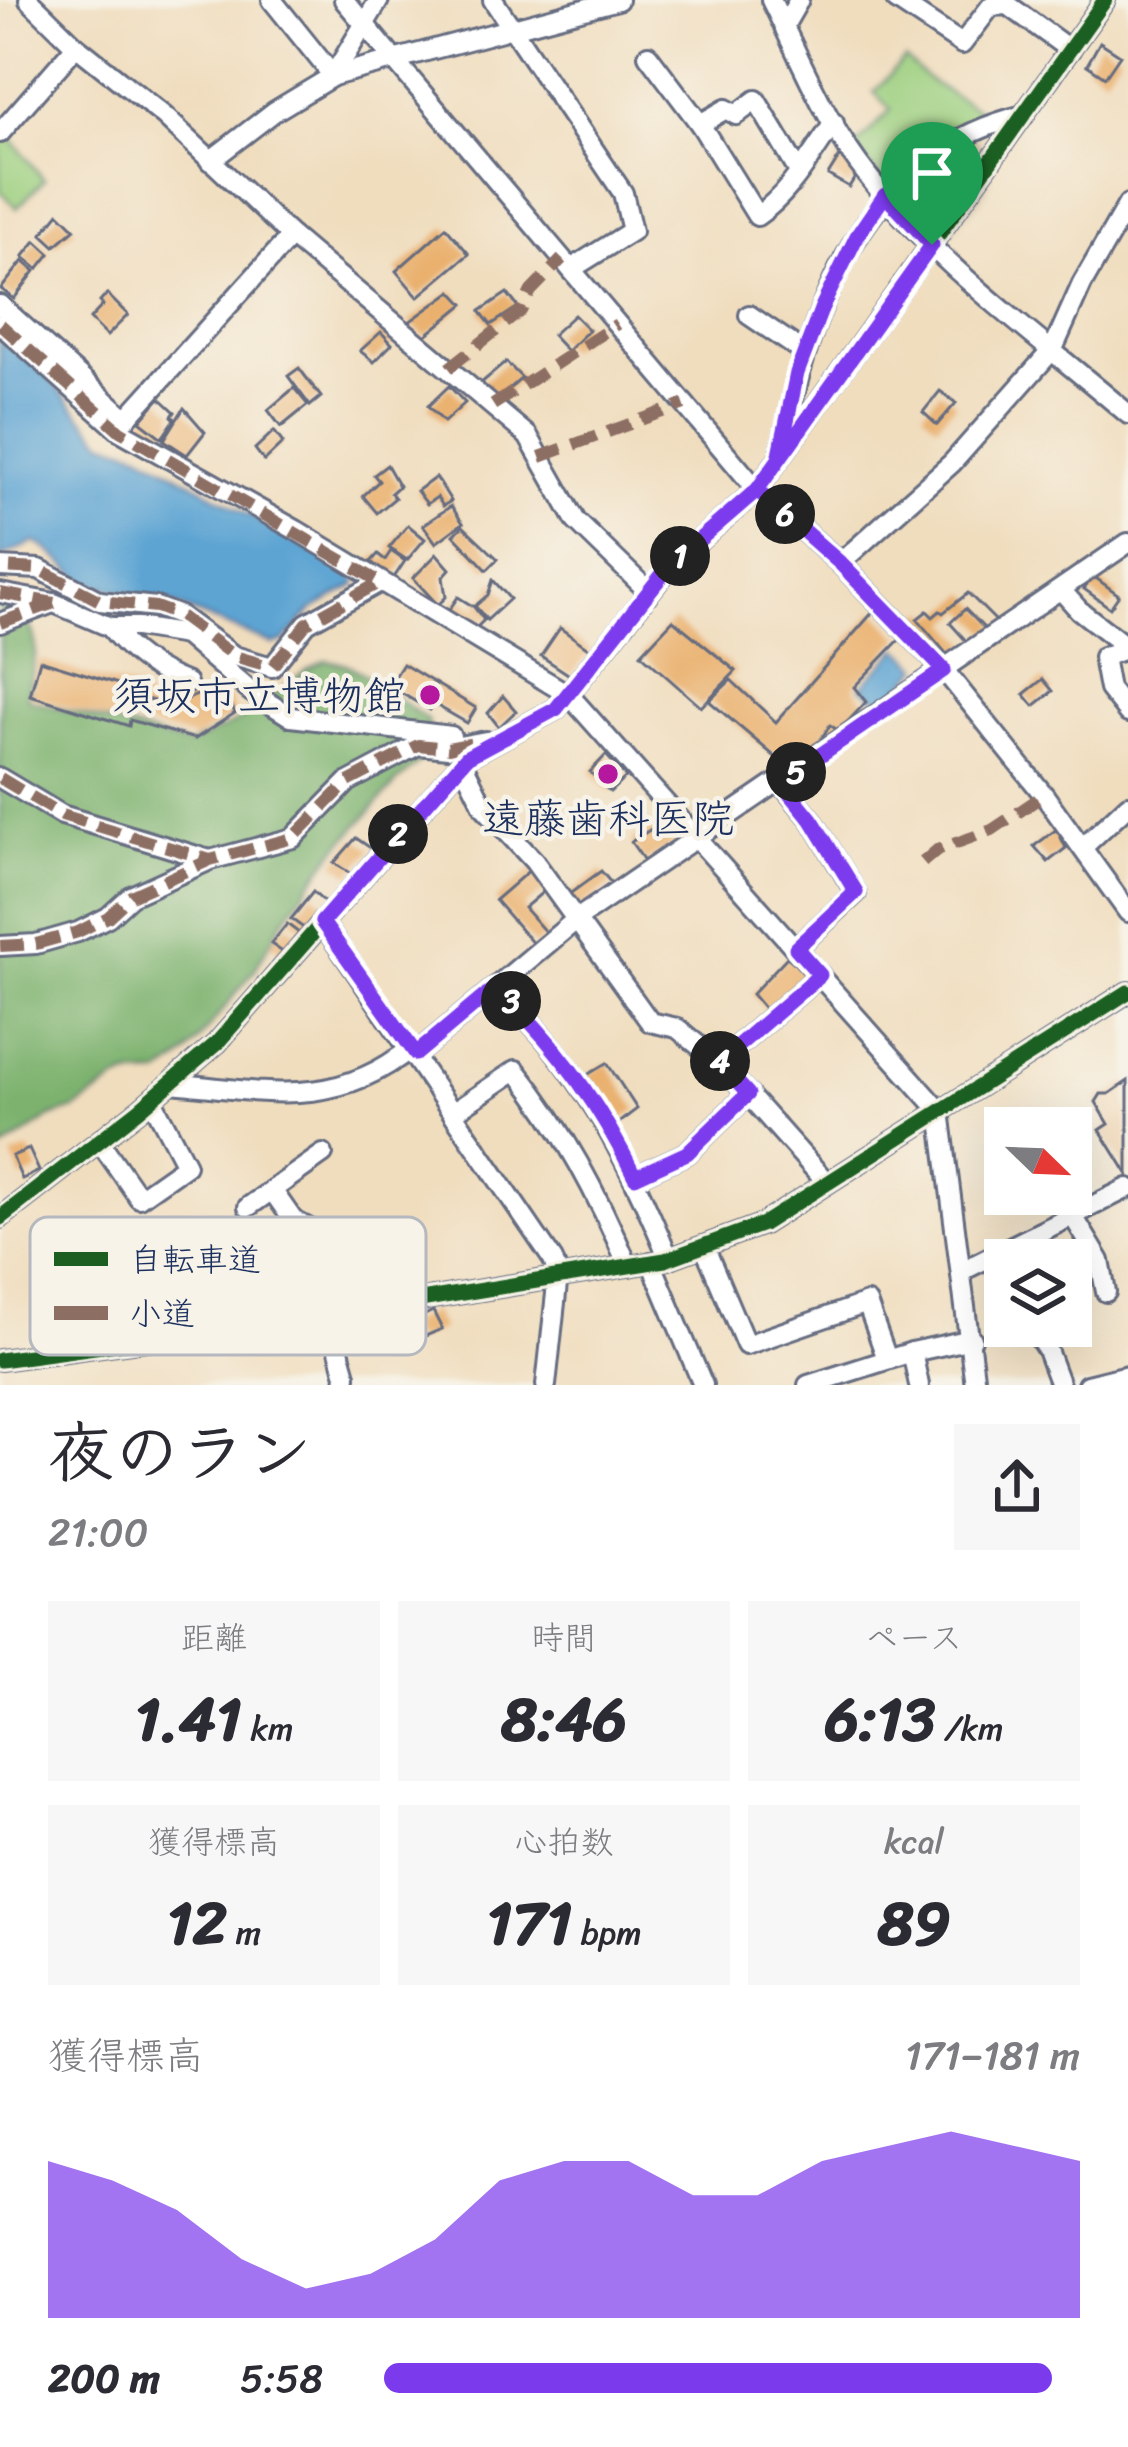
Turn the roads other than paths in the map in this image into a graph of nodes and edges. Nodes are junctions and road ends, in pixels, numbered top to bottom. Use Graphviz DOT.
graph roads {
  1 [pos="28,0"];
  2 [pos="272,0"];
  3 [pos="344,0"];
  4 [pos="379,0"];
  5 [pos="493,0"];
  6 [pos="618,0"];
  7 [pos="771,0"];
  8 [pos="800,0"];
  9 [pos="896,0"];
  10 [pos="1099,4"];
  11 [pos="362,22"];
  12 [pos="784,26"];
  13 [pos="512,30"];
  14 [pos="76,46"];
  15 [pos="1070,50"];
  16 [pos="648,55"];
  17 [pos="396,62"];
  18 [pos="333,76"];
  19 [pos="1024,115"];
  20 [pos="834,123"];
  21 [pos="700,124"];
  22 [pos="0,133"];
  23 [pos="210,161"];
  24 [pos="799,172"];
  25 [pos="885,195"];
  26 [pos="1128,204"];
  27 [pos="291,236"];
  28 [pos="932,245"];
  29 [pos="571,269"];
  30 [pos="0,305"];
  31 [pos="749,316"];
  32 [pos="0,324"];
  33 [pos="1053,349"];
  34 [pos="805,352"];
  35 [pos="1128,414"];
  36 [pos="779,459"];
  37 [pos="757,490"];
  38 [pos="1128,543"];
  39 [pos="840,563"];
  40 [pos="0,567"];
  41 [pos="39,568"];
  42 [pos="380,582"];
  43 [pos="1061,590"];
  44 [pos="648,591"];
  45 [pos="0,593"];
  46 [pos="54,603"];
  47 [pos="0,623"];
  48 [pos="110,627"];
  49 [pos="944,670"];
  50 [pos="187,683"];
  51 [pos="569,695"];
  52 [pos="1128,713"];
  53 [pos="494,740"];
  54 [pos="462,762"];
  55 [pos="0,778"];
  56 [pos="781,782"];
  57 [pos="1128,805"];
  58 [pos="698,839"];
  59 [pos="1083,847"];
  60 [pos="210,860"];
  61 [pos="1128,912"];
  62 [pos="577,919"];
  63 [pos="322,922"];
  64 [pos="0,946"];
  65 [pos="796,948"];
  66 [pos="820,975"];
  67 [pos="496,987"];
  68 [pos="1128,992"];
  69 [pos="413,1051"];
  70 [pos="719,1062"];
  71 [pos="171,1083"];
  72 [pos="748,1094"];
  73 [pos="152,1100"];
  74 [pos="940,1111"];
  75 [pos="454,1112"];
  76 [pos="100,1142"];
  77 [pos="323,1154"];
  78 [pos="635,1177"];
  79 [pos="827,1183"];
  80 [pos="1128,1188"];
  81 [pos="272,1190"];
  82 [pos="248,1207"];
  83 [pos="1073,1216"];
  84 [pos="291,1217"];
  85 [pos="0,1218"];
  86 [pos="1035,1239"];
  87 [pos="704,1246"];
  88 [pos="660,1261"];
  89 [pos="984,1264"];
  90 [pos="628,1266"];
  91 [pos="962,1271"];
  92 [pos="558,1275"];
  93 [pos="1106,1292"];
  94 [pos="426,1298"];
  95 [pos="971,1340"];
  96 [pos="1045,1347"];
  97 [pos="912,1352"];
  98 [pos="36,1355"];
  99 [pos="343,1355"];
  100 [pos="0,1360"];
  101 [pos="886,1360"];
  102 [pos="1128,1376"];
  103 [pos="541,1384"];
  104 [pos="345,1385"];
  105 [pos="704,1385"];
  106 [pos="808,1385"];
  107 [pos="919,1385"];
  108 [pos="975,1385"];
  109 [pos="1060,1385"];
  110 [pos="1088,1385"];
  1 -- 14 [label="street"];
  2 -- 18 [label="street"];
  3 -- 11 [label="street"];
  4 -- 11 [label="street"];
  5 -- 13 [label="street"];
  6 -- 13 [label="street"];
  7 -- 12 [label="street"];
  8 -- 12 [label="street"];
  9 -- 15 [label="street"];
  10 -- 15 [label="street"];
  11 -- 17 [label="street"];
  11 -- 18 [label="street"];
  12 -- 20 [label="street"];
  13 -- 17 [label="street"];
  13 -- 29 [label="street"];
  14 -- 22 [label="street"];
  14 -- 23 [label="street"];
  15 -- 19 [label="street"];
  16 -- 21 [label="street"];
  17 -- 18 [label="street"];
  17 -- 29 [label="street"];
  18 -- 23 [label="street"];
  19 -- 25 [label="street"];
  19 -- 28 [label="street"];
  20 -- 24 [label="street"];
  20 -- 25 [label="street"];
  21 -- 24 [label="street"];
  21 -- 24 [label="street"];
  23 -- 27 [label="street"];
  25 -- 28 [label="street"];
  25 -- 34 [label="street"];
  26 -- 33 [label="street"];
  27 -- 30 [label="street"];
  27 -- 44 [label="street"];
  28 -- 33 [label="street"];
  28 -- 36 [label="street"];
  29 -- 37 [label="street"];
  31 -- 34 [label="street"];
  32 -- 42 [label="street"];
  33 -- 35 [label="street"];
  33 -- 39 [label="street"];
  34 -- 36 [label="street"];
  36 -- 37 [label="street"];
  37 -- 39 [label="street"];
  37 -- 44 [label="street"];
  38 -- 43 [label="street"];
  39 -- 49 [label="street"];
  40 -- 41 [label="street"];
  41 -- 42 [label="street"];
  41 -- 46 [label="street"];
  42 -- 51 [label="street"];
  43 -- 49 [label="street"];
  43 -- 52 [label="street"];
  44 -- 51 [label="street"];
  45 -- 46 [label="street"];
  46 -- 47 [label="street"];
  46 -- 48 [label="street"];
  48 -- 50 [label="street"];
  48 -- 53 [label="street"];
  49 -- 56 [label="street"];
  49 -- 59 [label="street"];
  51 -- 53 [label="street"];
  51 -- 58 [label="street"];
  53 -- 54 [label="street"];
  53 -- 60 [label="street"];
  54 -- 62 [label="street"];
  54 -- 63 [label="street"];
  55 -- 60 [label="street"];
  56 -- 58 [label="street"];
  56 -- 65 [label="street"];
  57 -- 59 [label="street"];
  58 -- 62 [label="street"];
  58 -- 65 [label="street"];
  59 -- 61 [label="street"];
  60 -- 64 [label="street"];
  62 -- 67 [label="street"];
  62 -- 70 [label="street"];
  63 -- 69 [label="street"];
  63 -- 71 [label="street"];
  65 -- 66 [label="street"];
  66 -- 70 [label="street"];
  66 -- 74 [label="street"];
  67 -- 69 [label="street"];
  67 -- 78 [label="street"];
  68 -- 74 [label="street"];
  69 -- 71 [label="street"];
  69 -- 75 [label="street"];
  70 -- 72 [label="street"];
  71 -- 73 [label="street"];
  72 -- 78 [label="street"];
  72 -- 79 [label="street"];
  73 -- 76 [label="street"];
  73 -- 76 [label="street"];
  74 -- 79 [label="street"];
  74 -- 91 [label="street"];
  75 -- 90 [label="street"];
  75 -- 92 [label="street"];
  76 -- 85 [label="street"];
  77 -- 81 [label="street"];
  78 -- 88 [label="street"];
  79 -- 87 [label="street"];
  80 -- 83 [label="street"];
  81 -- 82 [label="street"];
  81 -- 84 [label="street"];
  83 -- 86 [label="street"];
  83 -- 93 [label="street"];
  87 -- 88 [label="street"];
  87 -- 101 [label="street"];
  88 -- 90 [label="street"];
  88 -- 105 [label="street"];
  89 -- 91 [label="street"];
  90 -- 92 [label="street"];
  91 -- 95 [label="street"];
  92 -- 94 [label="street"];
  92 -- 103 [label="street"];
  95 -- 97 [label="street"];
  95 -- 108 [label="street"];
  96 -- 109 [label="street"];
  97 -- 101 [label="street"];
  97 -- 107 [label="street"];
  98 -- 100 [label="street"];
  99 -- 104 [label="street"];
  101 -- 106 [label="street"];
  102 -- 110 [label="street"];
}
